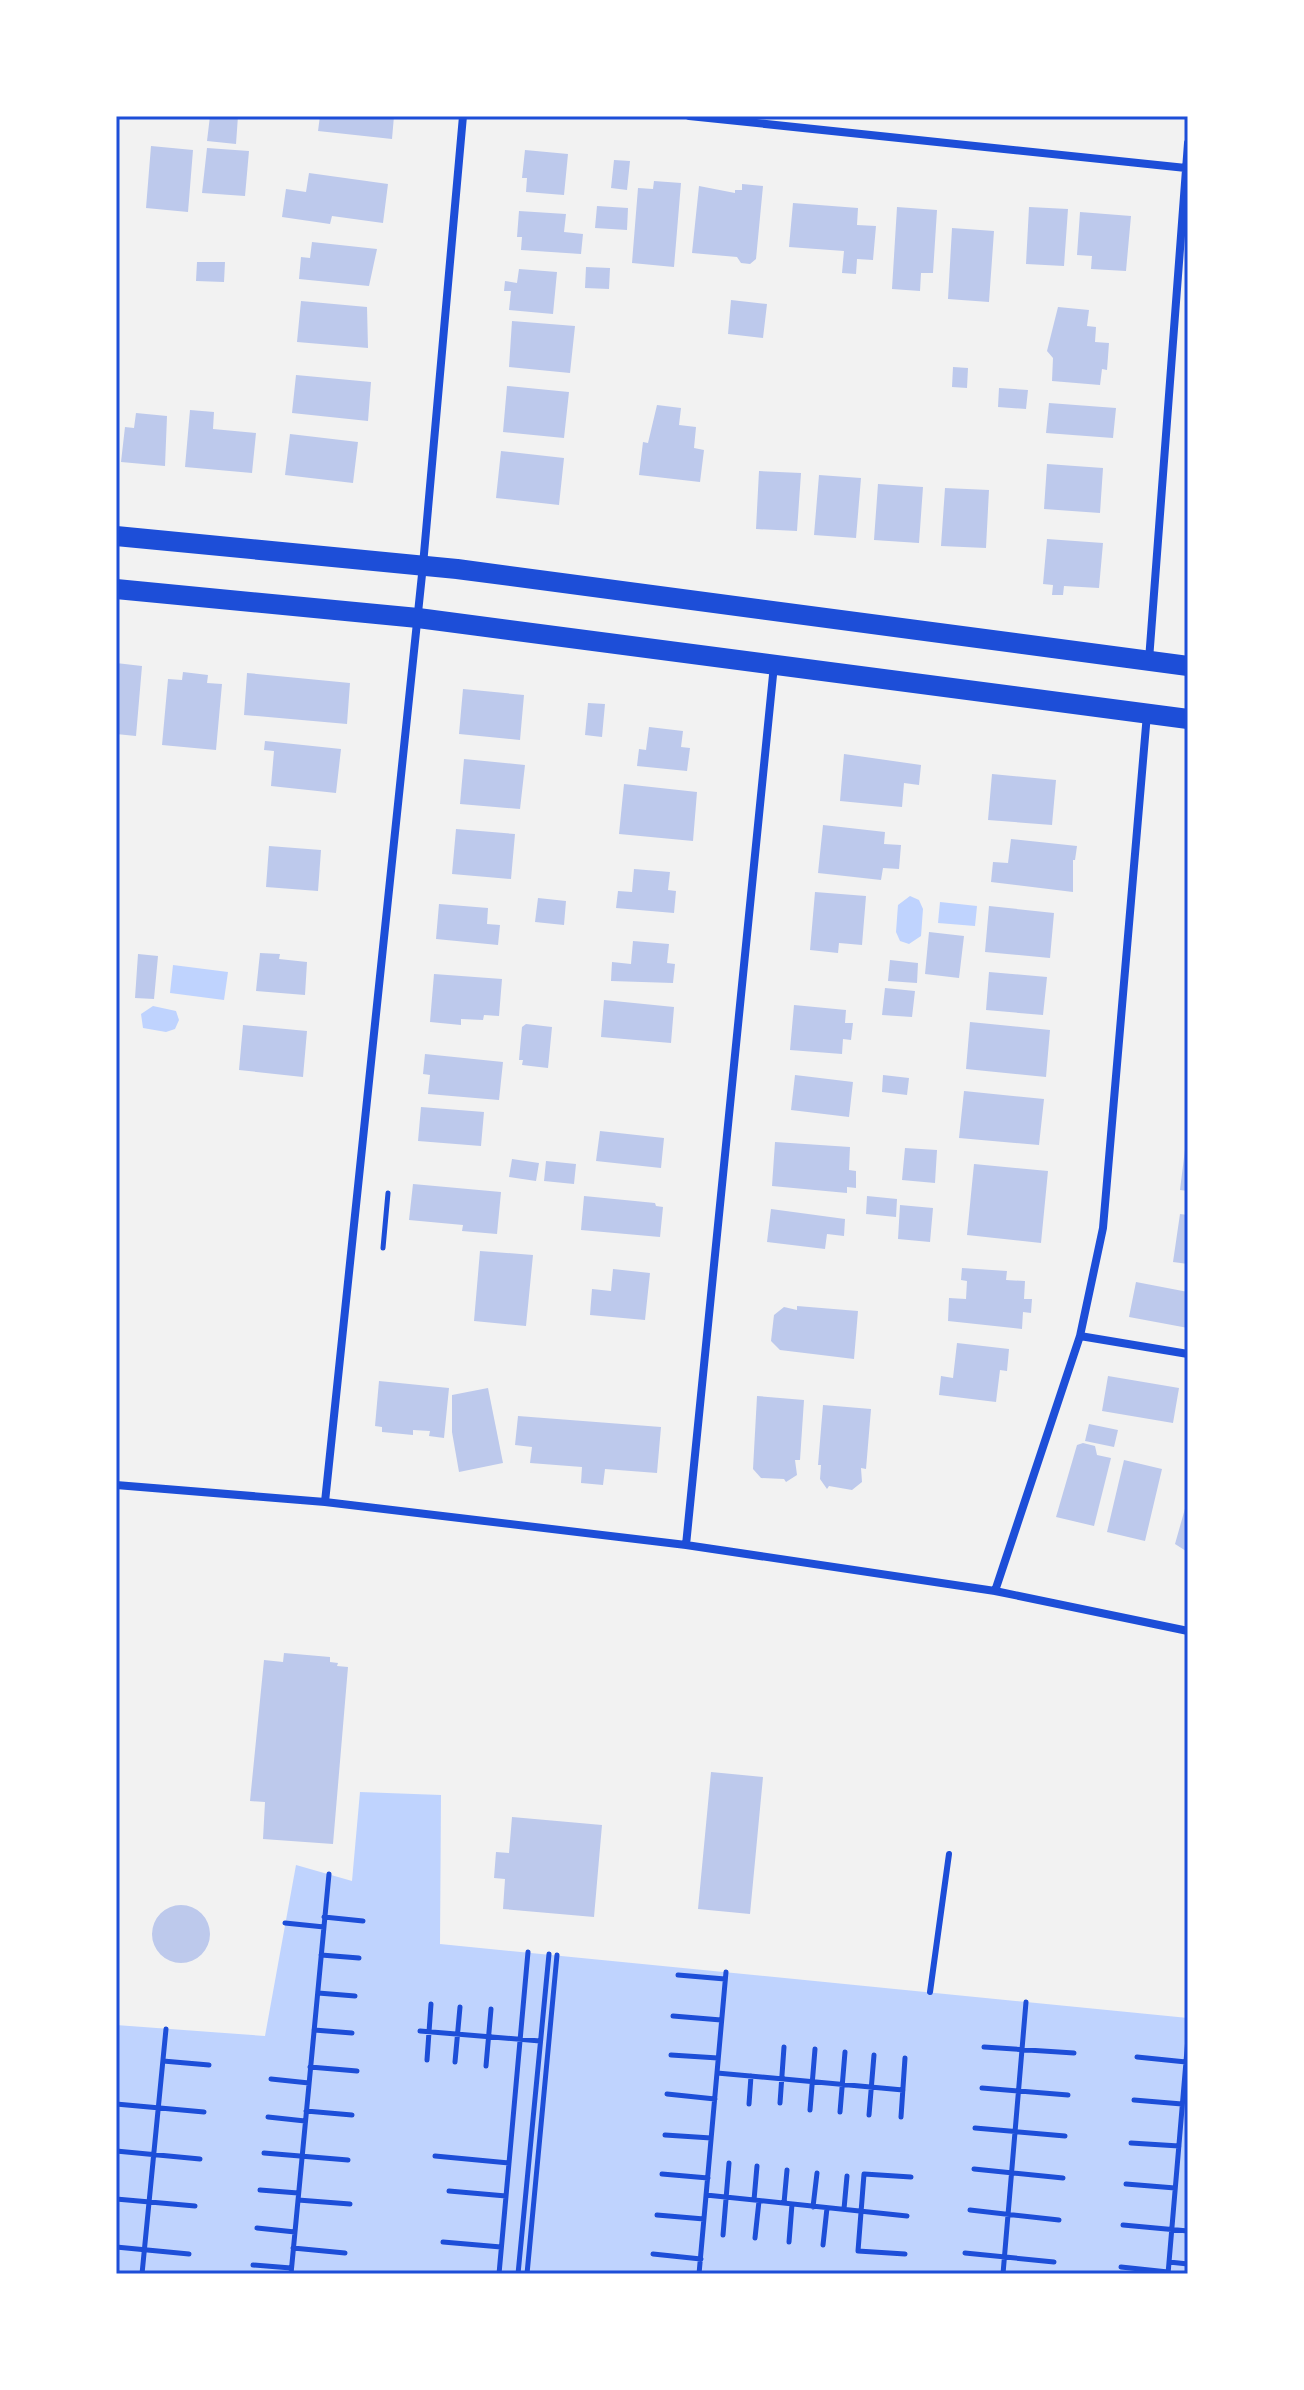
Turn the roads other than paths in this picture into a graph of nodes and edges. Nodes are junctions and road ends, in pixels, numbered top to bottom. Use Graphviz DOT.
graph roads {
  1 [pos="463,116"];
  2 [pos="689,116"];
  3 [pos="1188,143"];
  4 [pos="1186,168"];
  5 [pos="1177,299"];
  6 [pos="1188,300"];
  7 [pos="116,536"];
  8 [pos="423,565"];
  9 [pos="116,589"];
  10 [pos="418,618"];
  11 [pos="1149,661"];
  12 [pos="774,664"];
  13 [pos="1188,666"];
  14 [pos="1147,713"];
  15 [pos="1188,719"];
  16 [pos="1080,1336"];
  17 [pos="1188,1354"];
  18 [pos="116,1485"];
  19 [pos="325,1502"];
  20 [pos="686,1545"];
  21 [pos="995,1591"];
  22 [pos="1188,1631"];
  23 [pos="949,1854"];
  24 [pos="930,1992"];
  1 -- 8 [label="street"];
  2 -- 4 [label="street"];
  3 -- 4 [label="street"];
  4 -- 5 [label="street"];
  5 -- 6 [label="street"];
  5 -- 11 [label="street"];
  7 -- 8 [label="main road"];
  8 -- 10 [label="street"];
  8 -- 11 [label="main road"];
  9 -- 10 [label="main road"];
  10 -- 12 [label="main road"];
  10 -- 19 [label="street"];
  11 -- 13 [label="main road"];
  12 -- 14 [label="main road"];
  12 -- 20 [label="street"];
  14 -- 15 [label="main road"];
  14 -- 16 [label="street"];
  16 -- 17 [label="street"];
  16 -- 21 [label="street"];
  18 -- 19 [label="street"];
  19 -- 20 [label="street"];
  20 -- 21 [label="street"];
  21 -- 22 [label="street"];
  23 -- 24 [label="lane"];
}
